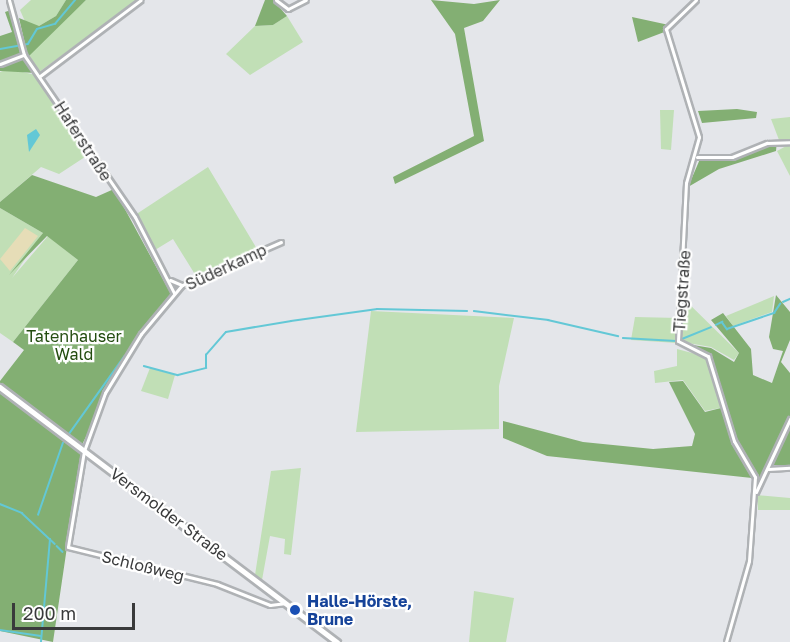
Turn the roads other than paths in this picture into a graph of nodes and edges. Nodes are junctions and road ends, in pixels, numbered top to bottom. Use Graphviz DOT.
graph roads {
  1 [pos="9,0"];
  2 [pos="141,0"];
  3 [pos="276,0"];
  4 [pos="306,0"];
  5 [pos="696,0"];
  6 [pos="24,55"];
  7 [pos="0,64"];
  8 [pos="40,76"];
  9 [pos="790,142"];
  10 [pos="697,157"];
  11 [pos="281,242"];
  12 [pos="168,279"];
  13 [pos="182,285"];
  14 [pos="174,294"];
  15 [pos="0,387"];
  16 [pos="790,419"];
  17 [pos="84,451"];
  18 [pos="790,468"];
  19 [pos="768,469"];
  20 [pos="755,494"];
  21 [pos="68,547"];
  22 [pos="286,603"];
  23 [pos="337,642"];
  24 [pos="726,642"];
  1 -- 6 [label="street, Haferstraße"];
  2 -- 8 [label="street"];
  3 -- 4 [label="street"];
  5 -- 10 [label="street, Tiegstraße"];
  6 -- 7 [label="street"];
  6 -- 8 [label="street, Haferstraße"];
  8 -- 12 [label="street, Haferstraße"];
  9 -- 10 [label="street"];
  10 -- 20 [label="street, Tiegstraße"];
  11 -- 13 [label="street, Süderkamp"];
  12 -- 13 [label="street"];
  12 -- 14 [label="street, Haferstraße"];
  13 -- 14 [label="street, Süderkamp"];
  14 -- 17 [label="street, Süderkamp"];
  15 -- 17 [label="main road, Versmolder Straße"];
  16 -- 19 [label="street"];
  17 -- 21 [label="street, Süderkamp"];
  17 -- 22 [label="main road, Versmolder Straße"];
  18 -- 19 [label="street"];
  19 -- 20 [label="street"];
  20 -- 24 [label="street, Tiegstraße"];
  21 -- 22 [label="street, Schloßweg"];
  22 -- 23 [label="main road, Versmolder Straße"];
}
